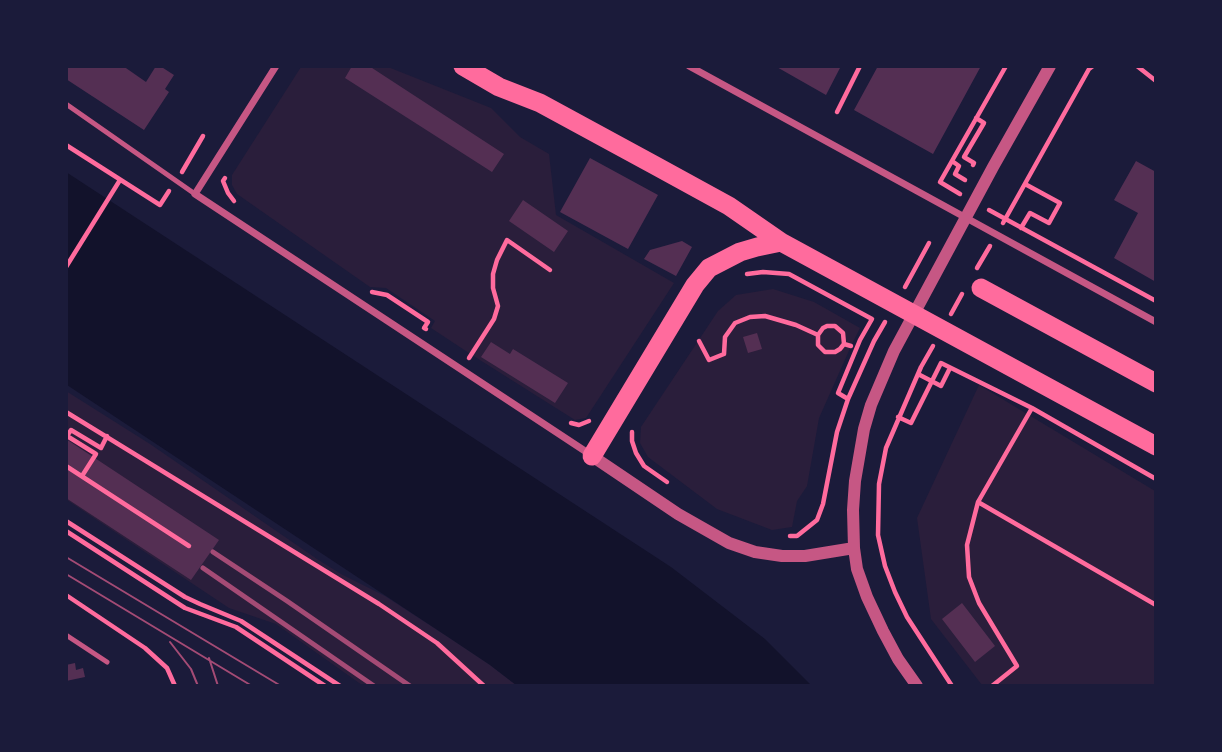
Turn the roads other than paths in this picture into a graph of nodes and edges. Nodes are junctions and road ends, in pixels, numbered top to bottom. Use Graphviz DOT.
graph roads {
  1 [pos="276,66"];
  2 [pos="463,66"];
  3 [pos="689,66"];
  4 [pos="1051,66"];
  5 [pos="66,104"];
  6 [pos="195,194"];
  7 [pos="781,242"];
  8 [pos="973,285"];
  9 [pos="1156,322"];
  10 [pos="1156,383"];
  11 [pos="1155,446"];
  12 [pos="592,456"];
  13 [pos="854,548"];
  14 [pos="66,635"];
  15 [pos="107,662"];
  16 [pos="917,685"];
  1 -- 6 [label="street"];
  2 -- 7 [label="highway"];
  3 -- 9 [label="street"];
  4 -- 13 [label="street"];
  5 -- 6 [label="lane"];
  6 -- 12 [label="street"];
  7 -- 11 [label="highway"];
  7 -- 12 [label="highway"];
  8 -- 10 [label="highway"];
  12 -- 13 [label="street"];
  13 -- 16 [label="street"];
  14 -- 15 [label="lane"];
}
